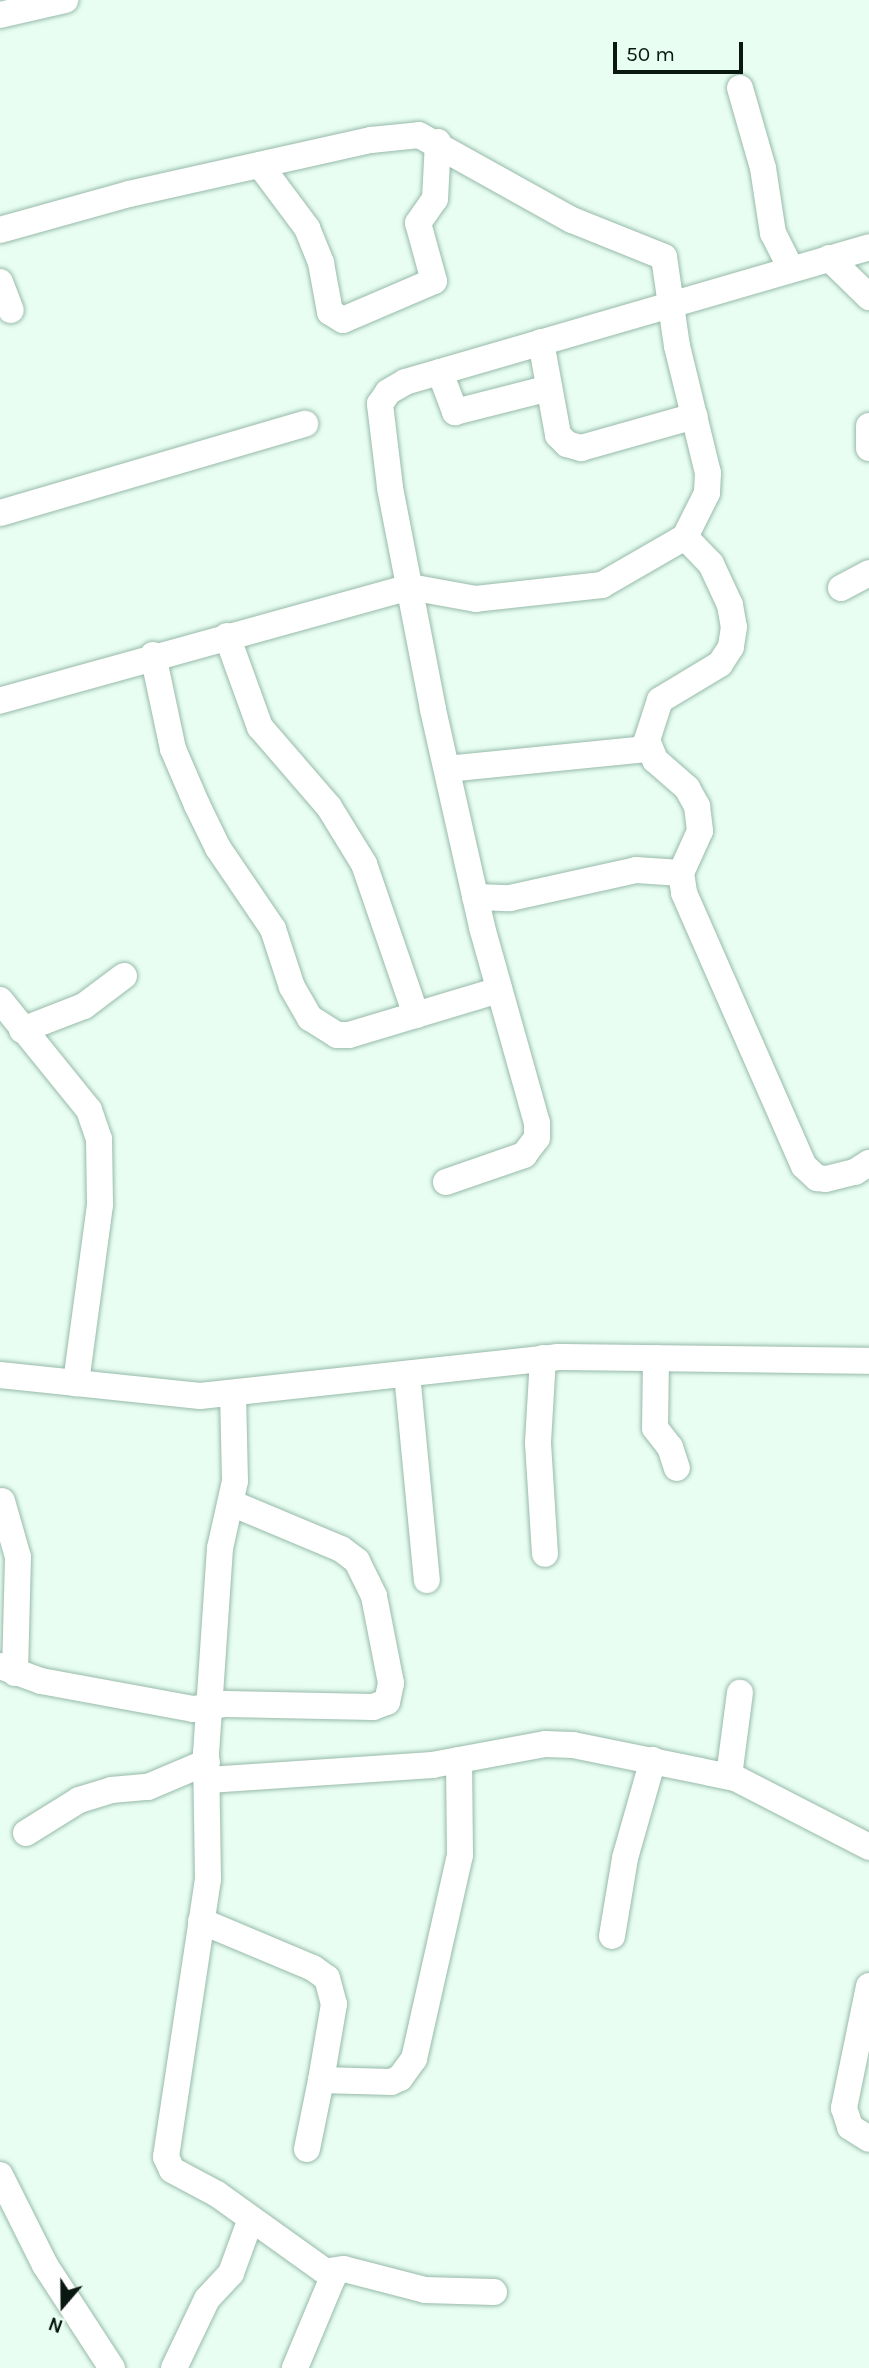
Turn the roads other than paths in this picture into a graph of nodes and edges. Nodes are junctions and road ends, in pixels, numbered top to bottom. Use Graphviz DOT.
graph roads {
  1 [pos="65,0"];
  2 [pos="0,15"];
  3 [pos="740,88"];
  4 [pos="438,142"];
  5 [pos="260,165"];
  6 [pos="0,230"];
  7 [pos="869,247"];
  8 [pos="829,258"];
  9 [pos="791,269"];
  10 [pos="0,282"];
  11 [pos="869,297"];
  12 [pos="672,303"];
  13 [pos="11,310"];
  14 [pos="541,342"];
  15 [pos="440,372"];
  16 [pos="550,388"];
  17 [pos="695,416"];
  18 [pos="305,424"];
  19 [pos="869,426"];
  20 [pos="869,448"];
  21 [pos="0,513"];
  22 [pos="685,537"];
  23 [pos="869,573"];
  24 [pos="410,587"];
  25 [pos="841,588"];
  26 [pos="227,636"];
  27 [pos="153,655"];
  28 [pos="0,701"];
  29 [pos="649,749"];
  30 [pos="447,769"];
  31 [pos="681,873"];
  32 [pos="475,897"];
  33 [pos="124,975"];
  34 [pos="499,990"];
  35 [pos="0,1000"];
  36 [pos="416,1015"];
  37 [pos="22,1030"];
  38 [pos="869,1163"];
  39 [pos="446,1182"];
  40 [pos="543,1358"];
  41 [pos="656,1358"];
  42 [pos="869,1361"];
  43 [pos="407,1374"];
  44 [pos="0,1376"];
  45 [pos="76,1382"];
  46 [pos="233,1393"];
  47 [pos="677,1468"];
  48 [pos="2,1501"];
  49 [pos="231,1503"];
  50 [pos="8,1547"];
  51 [pos="545,1554"];
  52 [pos="427,1580"];
  53 [pos="8,1670"];
  54 [pos="740,1693"];
  55 [pos="210,1709"];
  56 [pos="459,1760"];
  57 [pos="653,1760"];
  58 [pos="208,1771"];
  59 [pos="729,1776"];
  60 [pos="26,1833"];
  61 [pos="869,1847"];
  62 [pos="201,1921"];
  63 [pos="612,1936"];
  64 [pos="869,1986"];
  65 [pos="321,2080"];
  66 [pos="869,2139"];
  67 [pos="307,2149"];
  68 [pos="0,2175"];
  69 [pos="250,2221"];
  70 [pos="329,2272"];
  71 [pos="495,2292"];
  72 [pos="111,2368"];
  73 [pos="174,2368"];
  74 [pos="295,2368"];
  1 -- 2 [label="street"];
  3 -- 9 [label="street"];
  4 -- 5 [label="street"];
  4 -- 5 [label="street"];
  4 -- 12 [label="street"];
  5 -- 6 [label="street"];
  7 -- 8 [label="street"];
  8 -- 9 [label="street"];
  8 -- 11 [label="street"];
  9 -- 12 [label="street"];
  10 -- 13 [label="street"];
  12 -- 14 [label="street"];
  12 -- 17 [label="street"];
  14 -- 15 [label="street"];
  14 -- 16 [label="street"];
  15 -- 16 [label="street"];
  15 -- 24 [label="street"];
  16 -- 17 [label="street"];
  17 -- 22 [label="street"];
  18 -- 21 [label="street"];
  19 -- 20 [label="street"];
  22 -- 24 [label="street"];
  22 -- 29 [label="street"];
  23 -- 25 [label="street"];
  24 -- 26 [label="street"];
  24 -- 30 [label="street"];
  26 -- 27 [label="street"];
  26 -- 36 [label="street"];
  27 -- 28 [label="street"];
  27 -- 36 [label="street"];
  29 -- 30 [label="street"];
  29 -- 31 [label="street"];
  30 -- 32 [label="street"];
  31 -- 32 [label="street"];
  31 -- 38 [label="street"];
  32 -- 34 [label="street"];
  33 -- 37 [label="street"];
  34 -- 36 [label="street"];
  34 -- 39 [label="street"];
  35 -- 37 [label="street"];
  37 -- 45 [label="street"];
  40 -- 41 [label="street"];
  40 -- 43 [label="street"];
  40 -- 51 [label="street"];
  41 -- 42 [label="street"];
  41 -- 47 [label="street"];
  43 -- 46 [label="street"];
  43 -- 52 [label="street"];
  44 -- 45 [label="street"];
  45 -- 46 [label="street"];
  46 -- 49 [label="street"];
  48 -- 50 [label="street"];
  49 -- 55 [label="street"];
  49 -- 55 [label="street"];
  50 -- 53 [label="street"];
  53 -- 55 [label="street"];
  54 -- 59 [label="street"];
  55 -- 58 [label="street"];
  56 -- 57 [label="street"];
  56 -- 58 [label="street"];
  56 -- 65 [label="street"];
  57 -- 59 [label="street"];
  57 -- 63 [label="street"];
  58 -- 60 [label="street"];
  58 -- 62 [label="street"];
  59 -- 61 [label="street"];
  62 -- 65 [label="street"];
  62 -- 69 [label="street"];
  64 -- 66 [label="street"];
  65 -- 67 [label="street"];
  68 -- 72 [label="street"];
  69 -- 70 [label="street"];
  69 -- 73 [label="street"];
  70 -- 71 [label="street"];
  70 -- 74 [label="street"];
}
